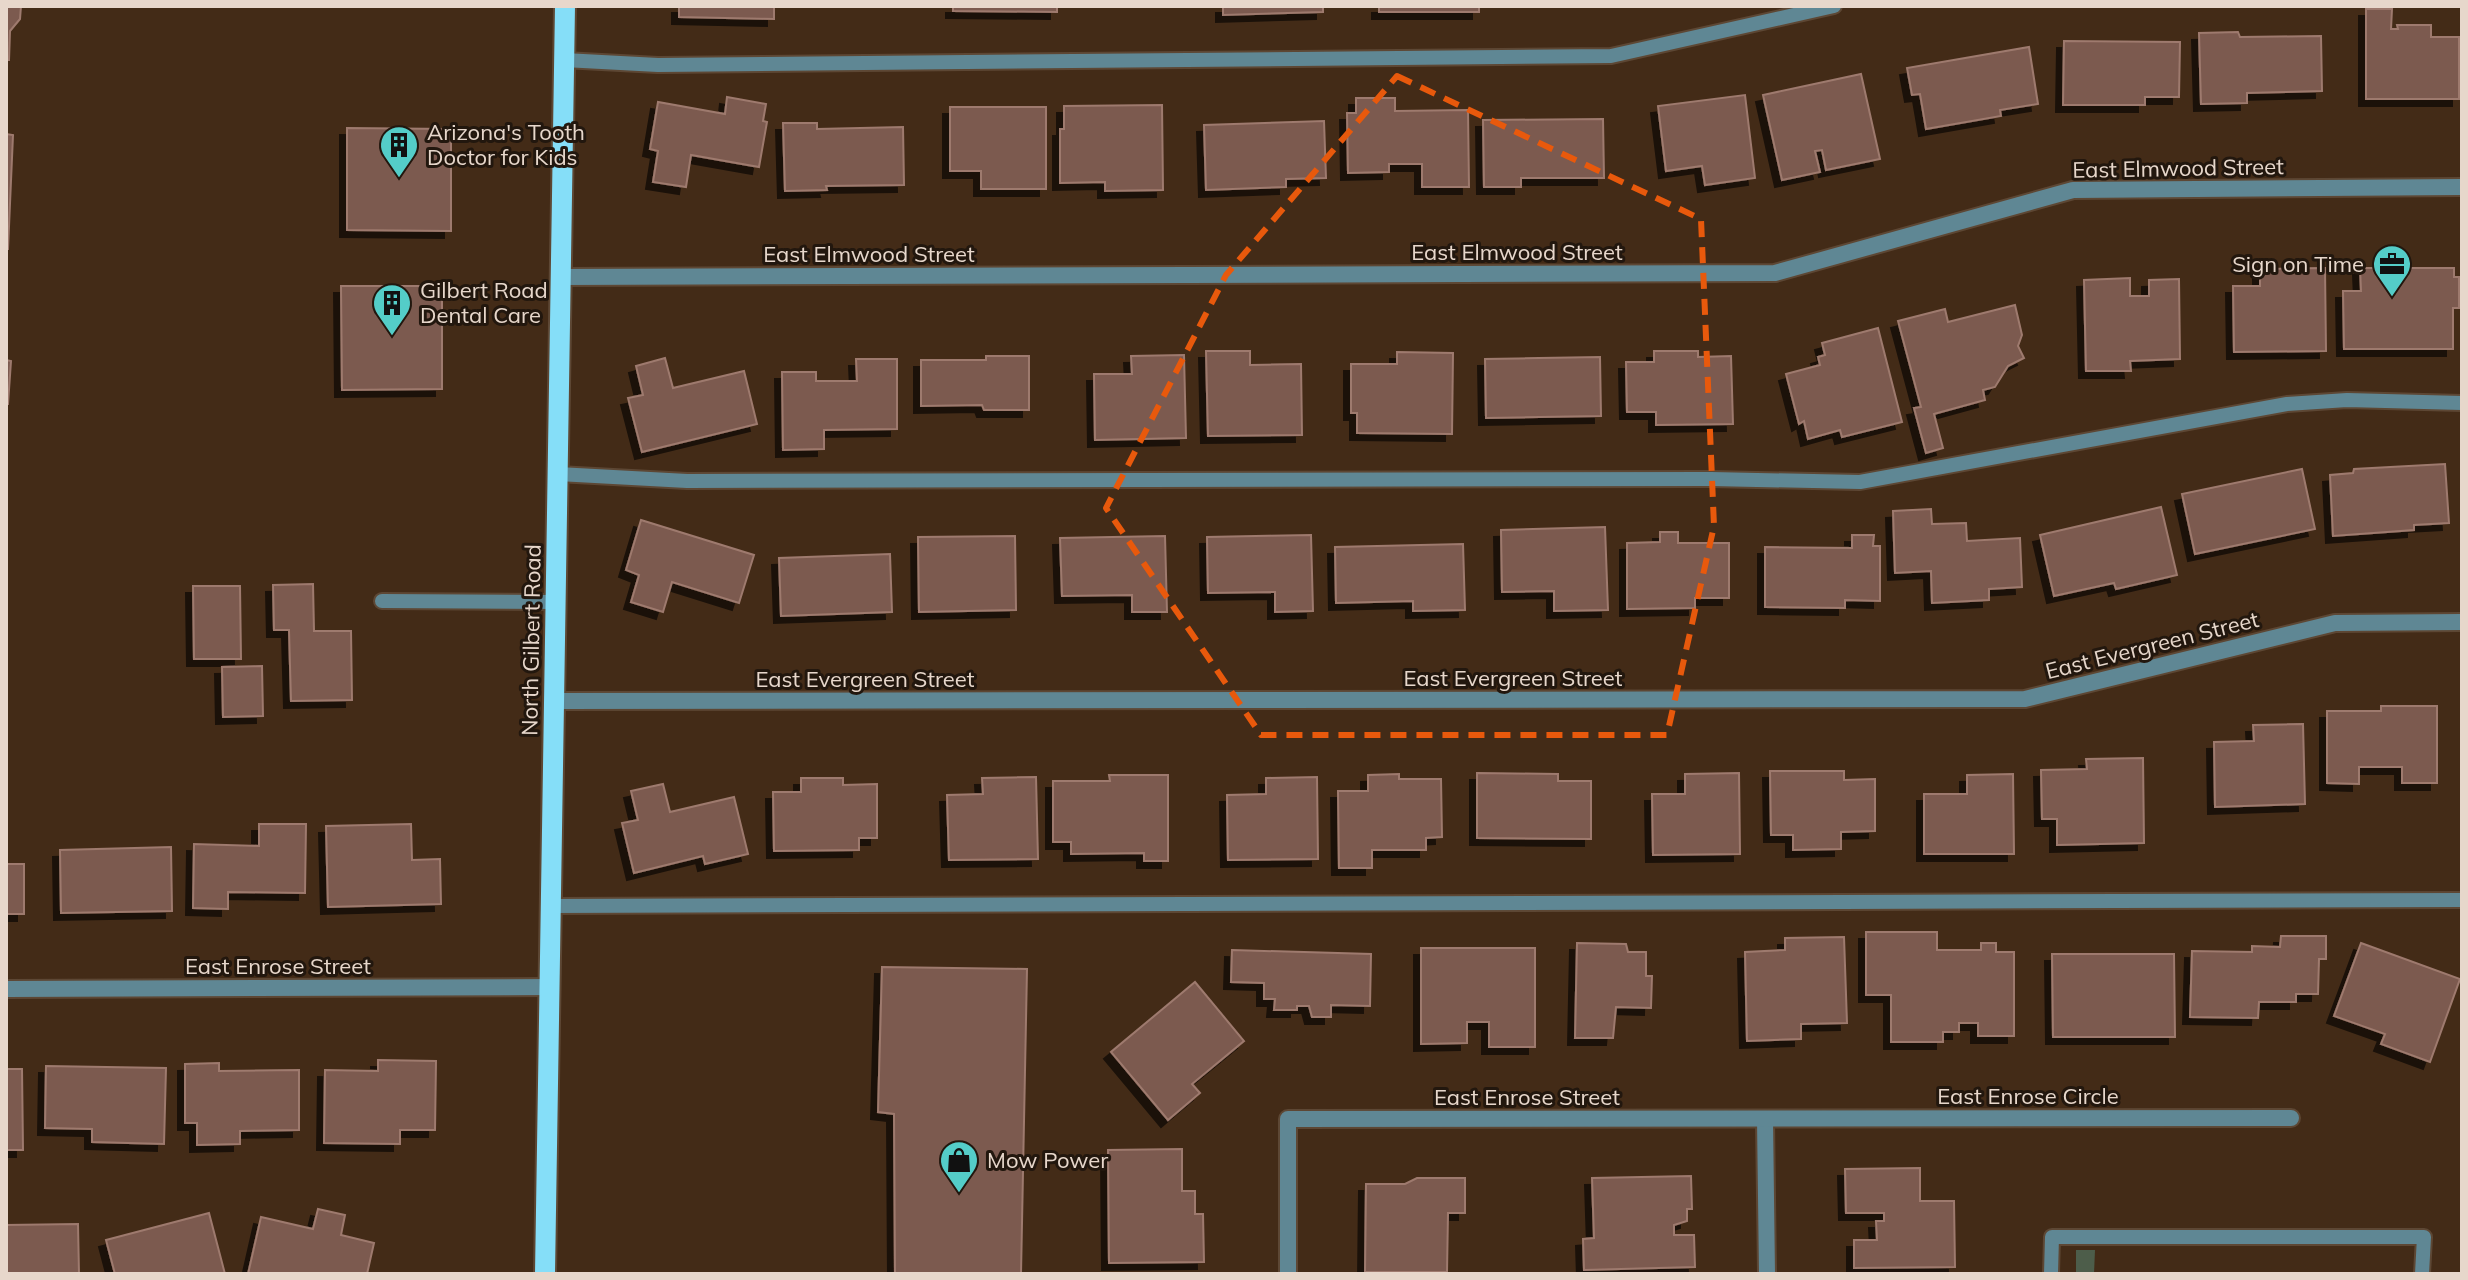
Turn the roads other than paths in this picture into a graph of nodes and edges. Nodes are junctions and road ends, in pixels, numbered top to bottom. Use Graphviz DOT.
graph roads {
  1 [pos="565,6"];
  2 [pos="1834,6"];
  3 [pos="564,60"];
  4 [pos="2462,187"];
  5 [pos="561,277"];
  6 [pos="2462,403"];
  7 [pos="558,474"];
  8 [pos="382,601"];
  9 [pos="556,602"];
  10 [pos="2462,622"];
  11 [pos="554,701"];
  12 [pos="2462,900"];
  13 [pos="551,906"];
  14 [pos="550,987"];
  15 [pos="6,989"];
  16 [pos="2291,1118"];
  17 [pos="1765,1119"];
  18 [pos="545,1274"];
  19 [pos="1288,1274"];
  20 [pos="1767,1274"];
  21 [pos="2051,1274"];
  22 [pos="2422,1274"];
  1 -- 3 [label="main road, North Gilbert Road"];
  2 -- 3 [label="lane"];
  3 -- 5 [label="main road, North Gilbert Road"];
  4 -- 5 [label="street, East Elmwood Street"];
  5 -- 7 [label="main road, North Gilbert Road"];
  6 -- 7 [label="lane"];
  7 -- 9 [label="main road, North Gilbert Road"];
  8 -- 9 [label="lane"];
  9 -- 11 [label="main road, North Gilbert Road"];
  10 -- 11 [label="street, East Evergreen Street"];
  11 -- 13 [label="main road, North Gilbert Road"];
  12 -- 13 [label="lane"];
  13 -- 14 [label="main road, North Gilbert Road"];
  14 -- 15 [label="street, East Enrose Street"];
  14 -- 18 [label="main road, North Gilbert Road"];
  16 -- 17 [label="street, East Enrose Circle"];
  17 -- 19 [label="street, East Enrose Street"];
  17 -- 20 [label="street"];
  21 -- 22 [label="lane"];
}
